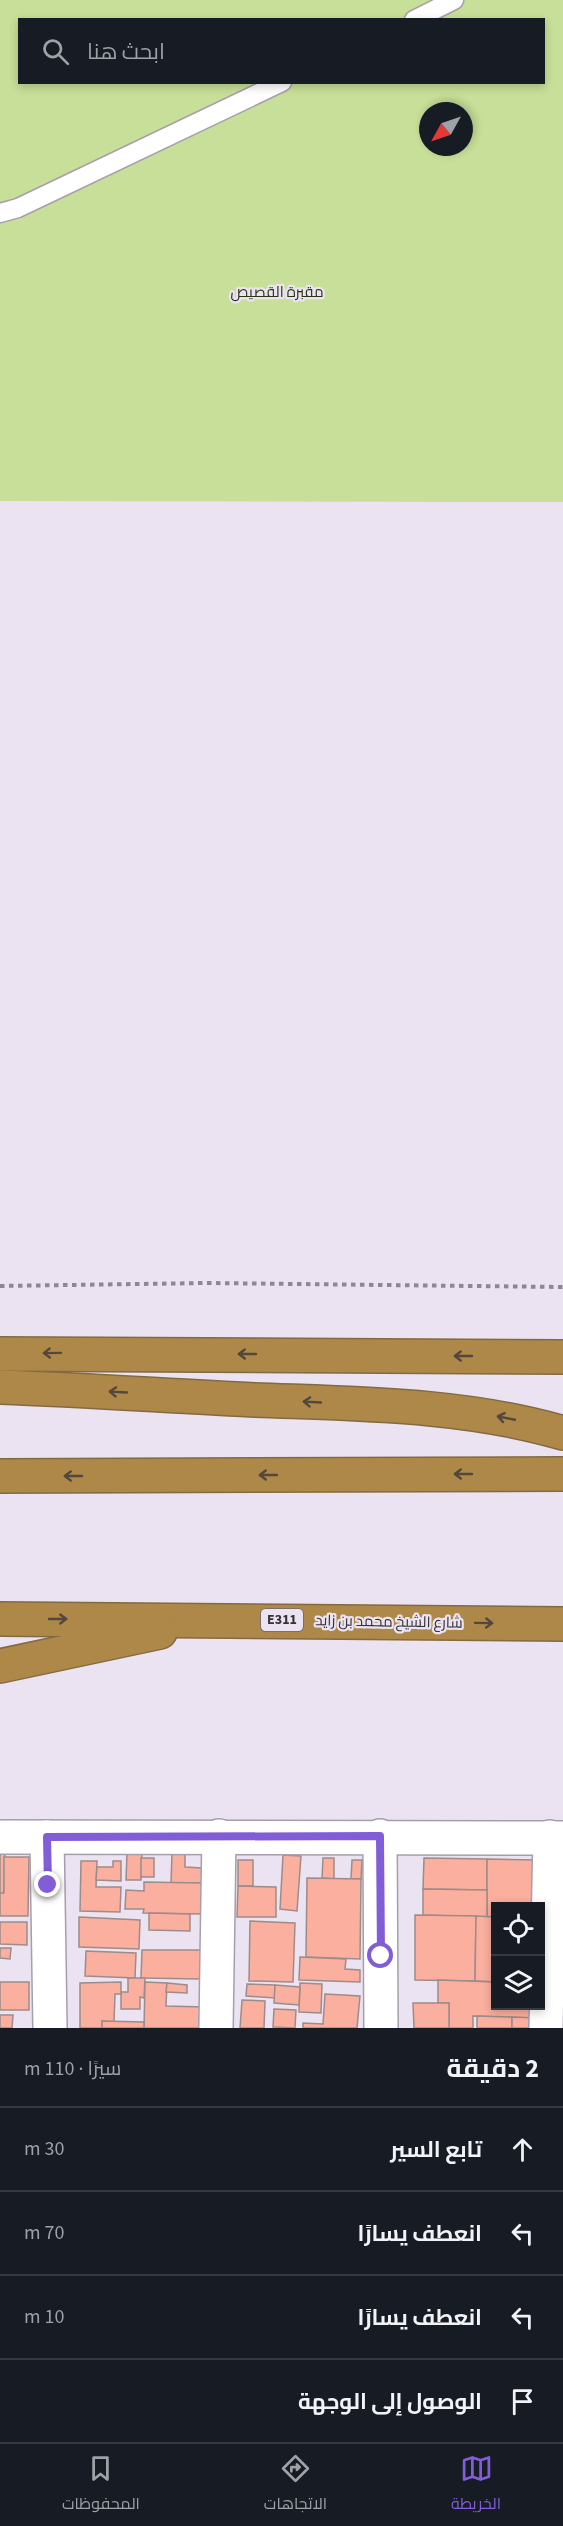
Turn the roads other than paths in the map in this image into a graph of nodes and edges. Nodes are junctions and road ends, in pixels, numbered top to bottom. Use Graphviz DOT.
graph roads {
  1 [pos="454,0"];
  2 [pos="418,18"];
  3 [pos="278,84"];
  4 [pos="0,213"];
  5 [pos="0,1354"];
  6 [pos="559,1355"];
  7 [pos="0,1388"];
  8 [pos="563,1433"];
  9 [pos="563,1474"];
  10 [pos="0,1476"];
  11 [pos="0,1619"];
  12 [pos="216,1620"];
  13 [pos="563,1624"];
  14 [pos="0,1666"];
  15 [pos="219,1836"];
  16 [pos="380,1836"];
  17 [pos="0,1837"];
  18 [pos="47,1837"];
  19 [pos="556,1838"];
  20 [pos="50,2028"];
  21 [pos="216,2028"];
  22 [pos="381,2028"];
  23 [pos="546,2028"];
  1 -- 2 [label="lane"];
  3 -- 4 [label="lane"];
  6 -- 5 [label="highway, one-way"];
  8 -- 7 [label="highway, one-way"];
  9 -- 10 [label="highway, one-way"];
  11 -- 12 [label="highway, شارع الشيخ محمد بن زايد / E311, one-way"];
  12 -- 13 [label="highway, شارع الشيخ محمد بن زايد / E311, one-way"];
  12 -- 14 [label="highway"];
  15 -- 16 [label="street"];
  15 -- 18 [label="street"];
  15 -- 21 [label="street"];
  16 -- 19 [label="street"];
  16 -- 22 [label="street"];
  17 -- 18 [label="street"];
  18 -- 20 [label="street"];
  19 -- 23 [label="street"];
}
